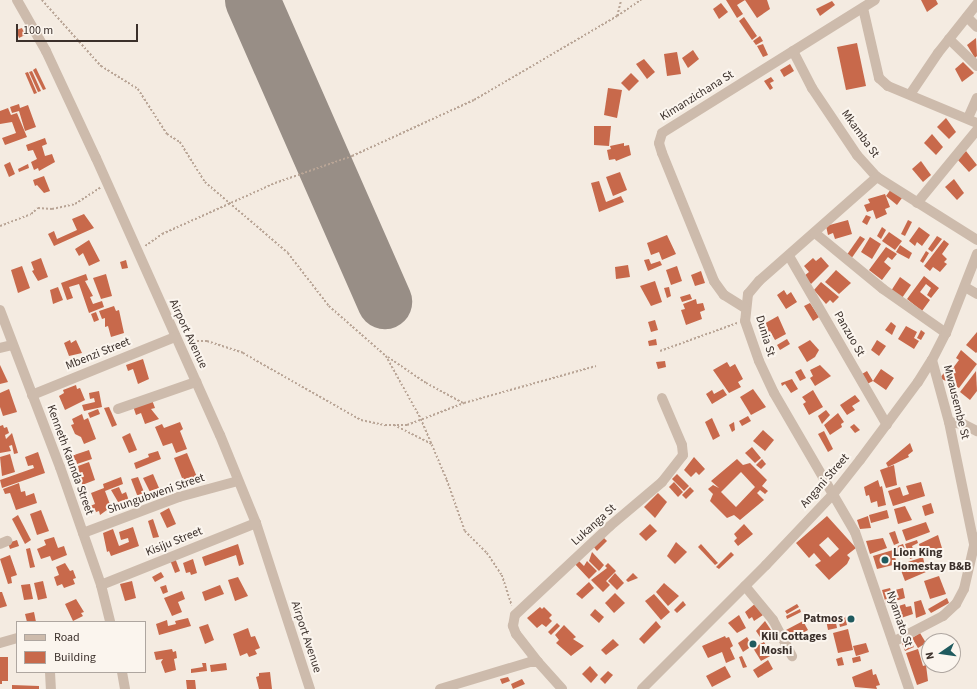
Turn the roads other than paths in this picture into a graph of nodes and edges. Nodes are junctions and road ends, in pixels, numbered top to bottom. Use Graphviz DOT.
graph roads {
  1 [pos="17,0"];
  2 [pos="875,0"];
  3 [pos="977,4"];
  4 [pos="863,8"];
  5 [pos="967,17"];
  6 [pos="977,27"];
  7 [pos="949,39"];
  8 [pos="793,51"];
  9 [pos="977,66"];
  10 [pos="910,93"];
  11 [pos="977,98"];
  12 [pos="973,120"];
  13 [pos="977,130"];
  14 [pos="877,177"];
  15 [pos="917,203"];
  16 [pos="816,233"];
  17 [pos="977,240"];
  18 [pos="977,254"];
  19 [pos="789,256"];
  20 [pos="965,287"];
  21 [pos="977,294"];
  22 [pos="745,308"];
  23 [pos="0,310"];
  24 [pos="946,332"];
  25 [pos="176,339"];
  26 [pos="12,345"];
  27 [pos="0,348"];
  28 [pos="932,360"];
  29 [pos="196,382"];
  30 [pos="32,395"];
  31 [pos="662,398"];
  32 [pos="118,409"];
  33 [pos="949,422"];
  34 [pos="887,425"];
  35 [pos="977,431"];
  36 [pos="238,481"];
  37 [pos="834,493"];
  38 [pos="256,523"];
  39 [pos="83,533"];
  40 [pos="977,534"];
  41 [pos="974,544"];
  42 [pos="101,584"];
  43 [pos="745,586"];
  44 [pos="110,621"];
  45 [pos="16,638"];
  46 [pos="893,642"];
  47 [pos="0,643"];
  48 [pos="792,656"];
  49 [pos="538,662"];
  50 [pos="50,673"];
  51 [pos="122,673"];
  52 [pos="472,685"];
  53 [pos="51,689"];
  54 [pos="125,689"];
  55 [pos="310,689"];
  56 [pos="440,689"];
  57 [pos="562,689"];
  58 [pos="642,689"];
  59 [pos="909,689"];
  1 -- 25 [label="street, Airport Avenue"];
  2 -- 4 [label="street, Kimanzichana St"];
  3 -- 5 [label="street"];
  4 -- 8 [label="street, Kimanzichana St"];
  4 -- 10 [label="street"];
  5 -- 6 [label="street"];
  5 -- 7 [label="street"];
  7 -- 9 [label="street"];
  7 -- 10 [label="street"];
  8 -- 14 [label="street, Mkamba St"];
  8 -- 22 [label="street, Kimanzichana St"];
  10 -- 12 [label="street"];
  11 -- 12 [label="street"];
  13 -- 15 [label="street"];
  14 -- 15 [label="street, Mkamba St"];
  14 -- 16 [label="street, Dunia St"];
  15 -- 17 [label="street, Mkamba St"];
  16 -- 19 [label="street, Dunia St"];
  16 -- 24 [label="street"];
  18 -- 20 [label="street, Angani Street"];
  19 -- 22 [label="street, Dunia St"];
  19 -- 34 [label="street, Panzuo St"];
  20 -- 21 [label="street"];
  20 -- 24 [label="street, Angani Street"];
  22 -- 37 [label="street, Dunia St"];
  23 -- 26 [label="street, Kenneth Kaunda Street"];
  24 -- 28 [label="street, Angani Street"];
  25 -- 29 [label="street, Airport Avenue"];
  25 -- 30 [label="street, Mbenzi Street"];
  26 -- 27 [label="street"];
  26 -- 30 [label="street, Kenneth Kaunda Street"];
  28 -- 33 [label="street, Mwausembe St"];
  28 -- 34 [label="street, Angani Street"];
  29 -- 32 [label="street"];
  29 -- 36 [label="street, Airport Avenue"];
  30 -- 39 [label="street, Kenneth Kaunda Street"];
  31 -- 49 [label="street, Lukanga St"];
  33 -- 35 [label="street"];
  33 -- 41 [label="street, Mwausembe St"];
  34 -- 37 [label="street, Angani Street"];
  36 -- 38 [label="street, Airport Avenue"];
  36 -- 39 [label="street, Shungubweni Street"];
  37 -- 43 [label="street, Angani Street"];
  37 -- 46 [label="street, Nyamato St"];
  38 -- 42 [label="street, Kisiju Street"];
  38 -- 55 [label="street, Airport Avenue"];
  39 -- 42 [label="street, Kenneth Kaunda Street"];
  40 -- 41 [label="street"];
  41 -- 46 [label="street"];
  42 -- 44 [label="street, Kenneth Kaunda Street"];
  43 -- 48 [label="street"];
  43 -- 58 [label="street, Angani Street"];
  45 -- 47 [label="street"];
  46 -- 59 [label="street, Nyamato St"];
  49 -- 52 [label="street"];
  49 -- 57 [label="street"];
  50 -- 53 [label="street"];
  51 -- 54 [label="street"];
  52 -- 56 [label="street"];
}
